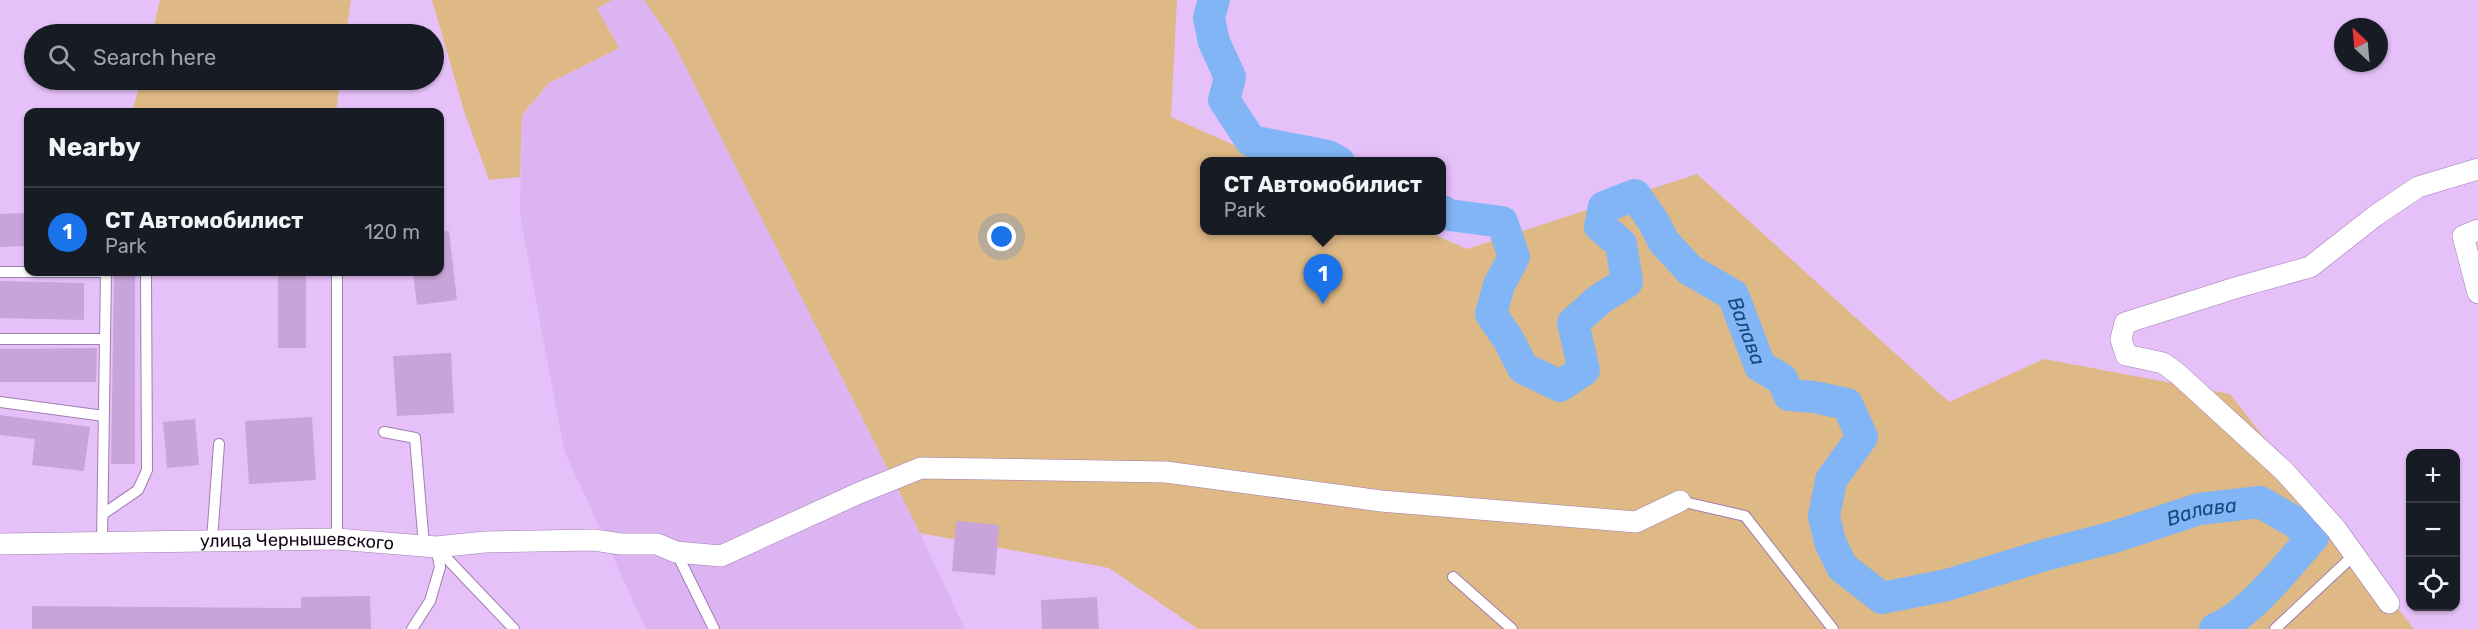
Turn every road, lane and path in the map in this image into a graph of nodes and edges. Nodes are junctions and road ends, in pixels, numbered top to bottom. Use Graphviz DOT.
graph roads {
  1 [pos="2478,169"];
  2 [pos="2478,230"];
  3 [pos="0,272"];
  4 [pos="24,272"];
  5 [pos="106,276"];
  6 [pos="146,276"];
  7 [pos="337,276"];
  8 [pos="2478,293"];
  9 [pos="0,339"];
  10 [pos="105,339"];
  11 [pos="0,402"];
  12 [pos="104,416"];
  13 [pos="384,432"];
  14 [pos="219,444"];
  15 [pos="1680,501"];
  16 [pos="103,514"];
  17 [pos="337,539"];
  18 [pos="212,540"];
  19 [pos="102,542"];
  20 [pos="0,544"];
  21 [pos="430,547"];
  22 [pos="676,552"];
  23 [pos="2354,555"];
  24 [pos="1453,577"];
  25 [pos="2389,603"];
  26 [pos="412,629"];
  27 [pos="514,629"];
  28 [pos="714,629"];
  29 [pos="1512,629"];
  30 [pos="1833,629"];
  31 [pos="2275,629"];
  1 -- 23 [label="street"];
  2 -- 8 [label="street"];
  3 -- 4 [label="lane"];
  5 -- 10 [label="lane"];
  6 -- 16 [label="lane"];
  7 -- 17 [label="lane"];
  9 -- 10 [label="lane"];
  10 -- 12 [label="lane"];
  11 -- 12 [label="lane"];
  12 -- 16 [label="lane"];
  13 -- 21 [label="lane"];
  14 -- 18 [label="lane"];
  15 -- 22 [label="street, улица Чернышевского"];
  15 -- 30 [label="lane"];
  16 -- 19 [label="lane"];
  17 -- 18 [label="street, улица Чернышевского"];
  17 -- 21 [label="street, улица Чернышевского"];
  18 -- 19 [label="street, улица Чернышевского"];
  19 -- 20 [label="street, улица Чернышевского"];
  21 -- 22 [label="street, улица Чернышевского"];
  21 -- 26 [label="lane"];
  21 -- 27 [label="lane"];
  22 -- 28 [label="lane"];
  23 -- 25 [label="street"];
  23 -- 31 [label="lane"];
  24 -- 29 [label="lane"];
}
